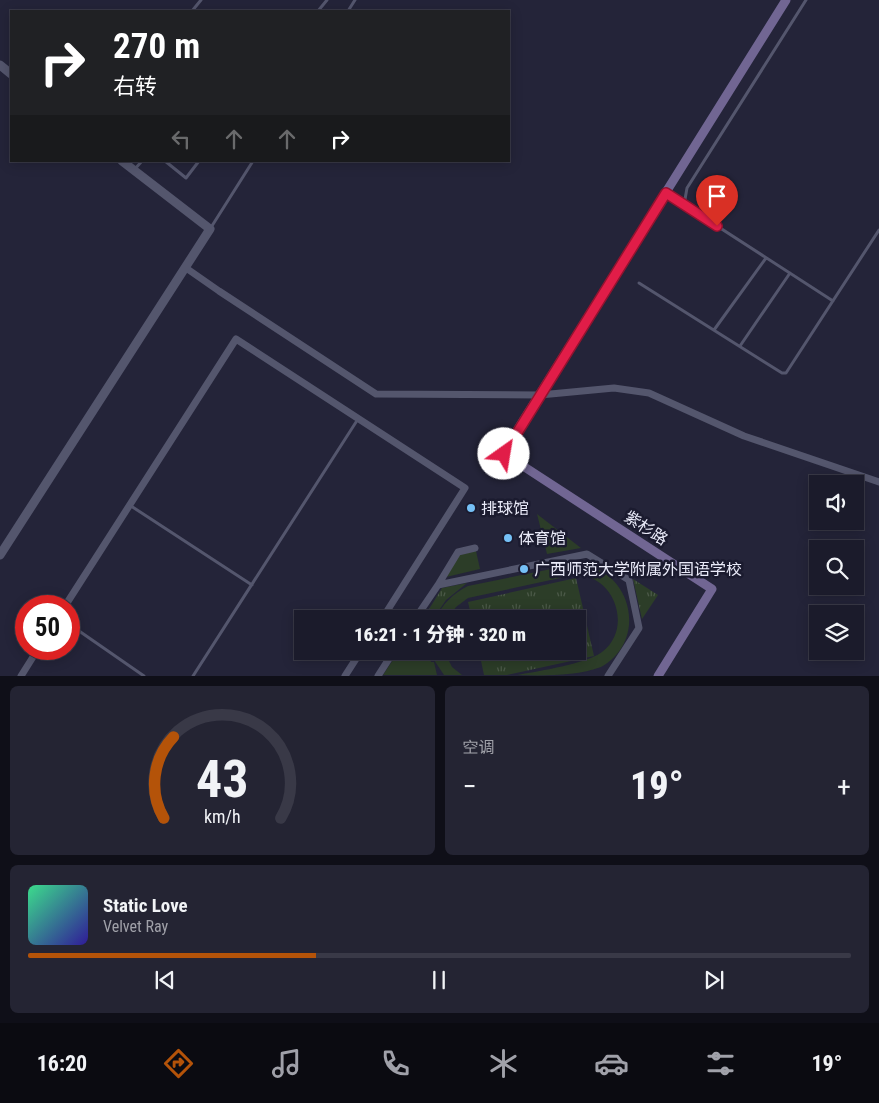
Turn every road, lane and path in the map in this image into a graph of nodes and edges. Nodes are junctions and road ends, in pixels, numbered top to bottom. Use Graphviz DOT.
graph roads {
  1 [pos="201,0"];
  2 [pos="327,0"];
  3 [pos="786,0"];
  4 [pos="806,0"];
  5 [pos="193,10"];
  6 [pos="319,10"];
  7 [pos="0,65"];
  8 [pos="10,73"];
  9 [pos="123,162"];
  10 [pos="141,162"];
  11 [pos="166,162"];
  12 [pos="198,162"];
  13 [pos="252,162"];
  14 [pos="134,170"];
  15 [pos="666,193"];
  16 [pos="684,204"];
  17 [pos="210,229"];
  18 [pos="879,230"];
  19 [pos="766,258"];
  20 [pos="186,268"];
  21 [pos="790,273"];
  22 [pos="639,283"];
  23 [pos="833,301"];
  24 [pos="714,330"];
  25 [pos="740,346"];
  26 [pos="540,395"];
  27 [pos="358,418"];
  28 [pos="879,482"];
  29 [pos="130,505"];
  30 [pos="475,548"];
  31 [pos="0,555"];
  32 [pos="252,584"];
  33 [pos="438,585"];
  34 [pos="72,595"];
  35 [pos="388,610"];
  36 [pos="421,610"];
  37 [pos="80,632"];
  38 [pos="31,660"];
  39 [pos="356,660"];
  40 [pos="388,660"];
  41 [pos="21,676"];
  42 [pos="144,676"];
  43 [pos="194,676"];
  44 [pos="346,676"];
  45 [pos="378,676"];
  46 [pos="608,676"];
  47 [pos="658,676"];
  1 -- 5 [label="lane"];
  2 -- 6 [label="lane"];
  3 -- 15 [label="main road"];
  4 -- 16 [label="lane"];
  7 -- 8 [label="street"];
  9 -- 14 [label="street"];
  10 -- 14 [label="lane"];
  11 -- 12 [label="lane"];
  13 -- 17 [label="lane"];
  14 -- 17 [label="street"];
  15 -- 16 [label="lane"];
  15 -- 26 [label="main road"];
  16 -- 19 [label="lane"];
  17 -- 20 [label="street"];
  18 -- 23 [label="lane"];
  19 -- 21 [label="lane"];
  19 -- 24 [label="lane"];
  20 -- 26 [label="street"];
  20 -- 31 [label="street"];
  21 -- 23 [label="lane"];
  21 -- 25 [label="lane"];
  22 -- 24 [label="lane"];
  23 -- 25 [label="lane"];
  24 -- 25 [label="lane"];
  26 -- 28 [label="street"];
  26 -- 47 [label="main road, 紫杉路"];
  27 -- 29 [label="street"];
  27 -- 32 [label="lane"];
  27 -- 35 [label="street"];
  29 -- 32 [label="lane"];
  29 -- 34 [label="street"];
  30 -- 33 [label="street"];
  32 -- 43 [label="lane"];
  33 -- 36 [label="street"];
  33 -- 46 [label="street"];
  37 -- 42 [label="lane"];
  38 -- 41 [label="street"];
  39 -- 44 [label="street"];
  40 -- 45 [label="street"];
}
